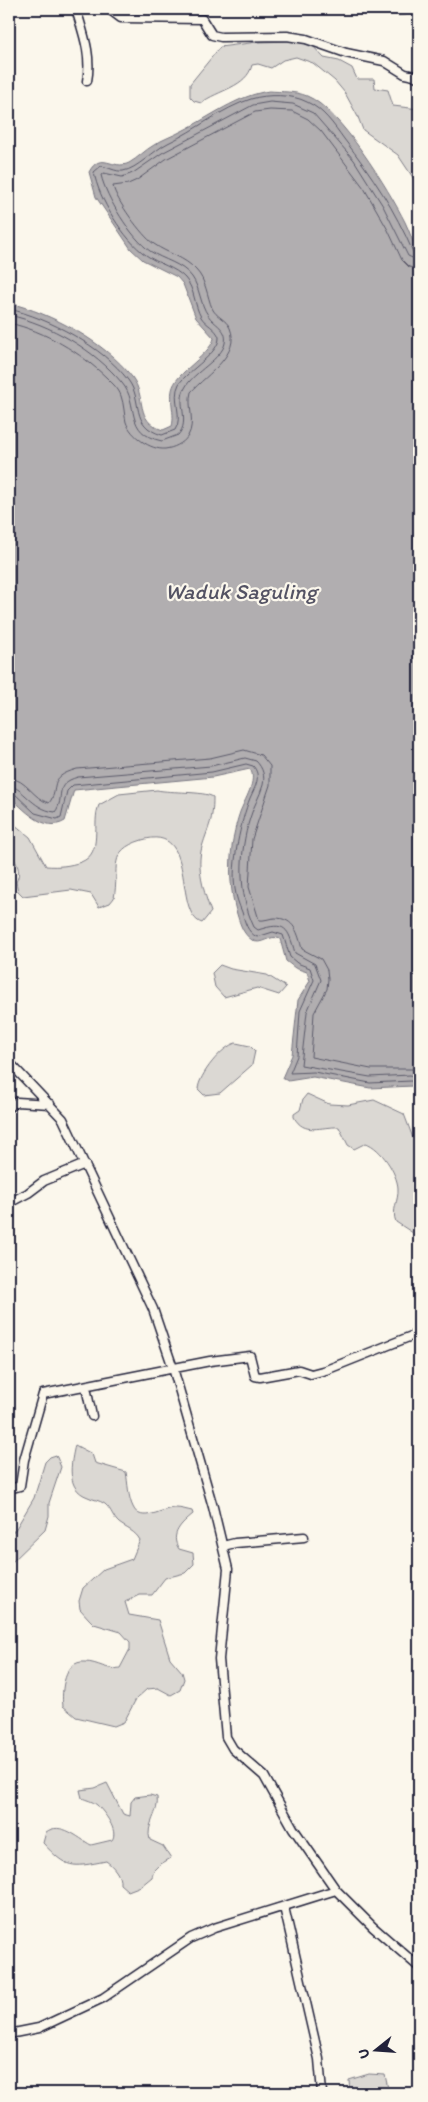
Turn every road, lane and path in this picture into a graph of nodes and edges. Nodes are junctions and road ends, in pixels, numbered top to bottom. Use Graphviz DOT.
graph roads {
  1 [pos="76,9"];
  2 [pos="109,9"];
  3 [pos="419,77"];
  4 [pos="87,81"];
  5 [pos="9,1062"];
  6 [pos="50,1104"];
  7 [pos="9,1106"];
  8 [pos="85,1164"];
  9 [pos="9,1203"];
  10 [pos="419,1333"];
  11 [pos="173,1368"];
  12 [pos="86,1387"];
  13 [pos="92,1416"];
  14 [pos="9,1489"];
  15 [pos="304,1537"];
  16 [pos="223,1546"];
  17 [pos="336,1890"];
  18 [pos="284,1907"];
  19 [pos="419,1967"];
  20 [pos="9,2034"];
  21 [pos="322,2093"];
  1 -- 4 [label="street"];
  2 -- 3 [label="street"];
  5 -- 6 [label="street"];
  6 -- 7 [label="street"];
  6 -- 8 [label="street"];
  8 -- 9 [label="street"];
  8 -- 11 [label="street"];
  10 -- 11 [label="street"];
  11 -- 12 [label="street"];
  11 -- 16 [label="street"];
  12 -- 13 [label="street"];
  12 -- 14 [label="street"];
  15 -- 16 [label="street"];
  16 -- 17 [label="street"];
  17 -- 18 [label="street"];
  17 -- 19 [label="street"];
  18 -- 20 [label="street"];
  18 -- 21 [label="street"];
}
